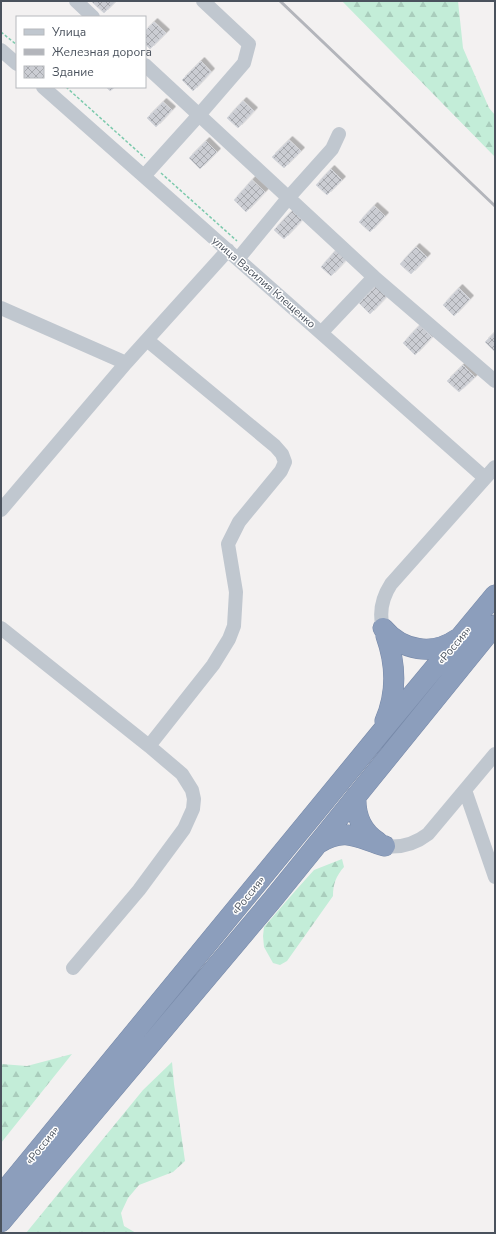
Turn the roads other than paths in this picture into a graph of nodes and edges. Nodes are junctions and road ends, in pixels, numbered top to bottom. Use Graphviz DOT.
graph roads {
  1 [pos="76,1"];
  2 [pos="203,1"];
  3 [pos="92,16"];
  4 [pos="1,50"];
  5 [pos="16,63"];
  6 [pos="146,66"];
  7 [pos="44,88"];
  8 [pos="199,115"];
  9 [pos="339,134"];
  10 [pos="144,176"];
  11 [pos="289,197"];
  12 [pos="233,254"];
  13 [pos="374,277"];
  14 [pos="1,308"];
  15 [pos="321,333"];
  16 [pos="147,340"];
  17 [pos="126,363"];
  18 [pos="495,381"];
  19 [pos="495,467"];
  20 [pos="486,478"];
  21 [pos="1,510"];
  22 [pos="495,595"];
  23 [pos="495,625"];
  24 [pos="1,628"];
  25 [pos="384,631"];
  26 [pos="465,632"];
  27 [pos="378,736"];
  28 [pos="149,746"];
  29 [pos="495,754"];
  30 [pos="465,790"];
  31 [pos="356,796"];
  32 [pos="319,843"];
  33 [pos="385,846"];
  34 [pos="495,877"];
  35 [pos="73,968"];
  36 [pos="1,1195"];
  37 [pos="1,1222"];
  1 -- 3 [label="street"];
  2 -- 8 [label="street"];
  4 -- 5 [label="street"];
  6 -- 8 [label="street"];
  7 -- 10 [label="street, улица Василия Клещенко"];
  8 -- 10 [label="street"];
  8 -- 11 [label="street"];
  9 -- 11 [label="street"];
  10 -- 12 [label="street, улица Василия Клещенко"];
  11 -- 12 [label="street"];
  11 -- 13 [label="street"];
  12 -- 15 [label="street, улица Василия Клещенко"];
  12 -- 16 [label="street"];
  13 -- 15 [label="street"];
  13 -- 18 [label="street"];
  14 -- 17 [label="street"];
  15 -- 20 [label="street, улица Василия Клещенко"];
  16 -- 17 [label="street"];
  16 -- 28 [label="street"];
  17 -- 21 [label="street"];
  19 -- 20 [label="street"];
  20 -- 25 [label="street"];
  22 -- 26 [label="highway, «Россия»"];
  23 -- 31 [label="highway, «Россия»"];
  24 -- 28 [label="street"];
  25 -- 26 [label="highway"];
  25 -- 27 [label="highway"];
  26 -- 27 [label="highway, «Россия»"];
  27 -- 36 [label="highway, «Россия»"];
  28 -- 35 [label="street"];
  29 -- 30 [label="street"];
  30 -- 33 [label="street"];
  30 -- 34 [label="street"];
  31 -- 32 [label="highway, «Россия»"];
  31 -- 33 [label="highway"];
  32 -- 33 [label="highway"];
  32 -- 37 [label="highway, «Россия»"];
}
